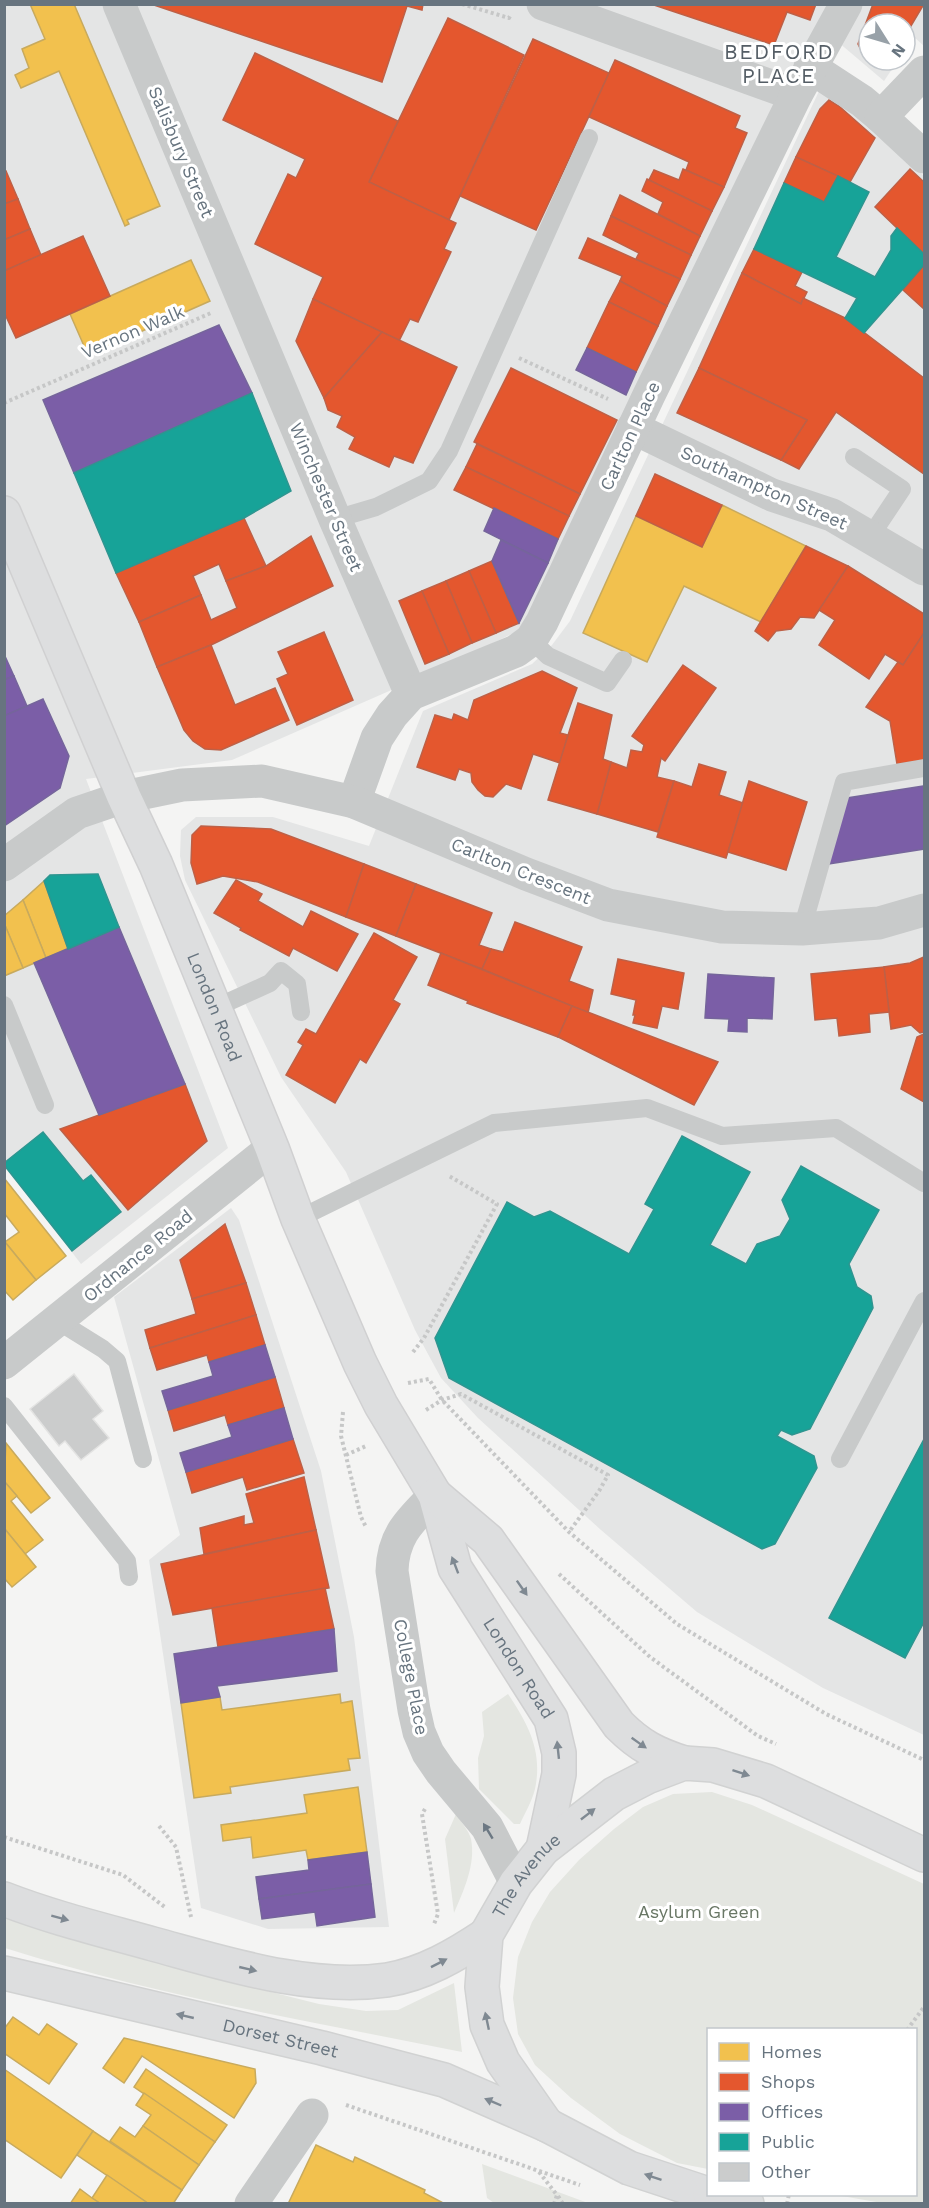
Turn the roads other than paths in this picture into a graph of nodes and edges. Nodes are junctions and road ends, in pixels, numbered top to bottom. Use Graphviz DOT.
graph roads {
  1 [pos="119,4"];
  2 [pos="846,4"];
  3 [pos="527,8"];
  4 [pos="924,72"];
  5 [pos="803,81"];
  6 [pos="881,117"];
  7 [pos="589,138"];
  8 [pos="924,157"];
  9 [pos="243,299"];
  10 [pos="636,421"];
  11 [pos="854,457"];
  12 [pos="4,513"];
  13 [pos="334,519"];
  14 [pos="870,537"];
  15 [pos="924,569"];
  16 [pos="531,640"];
  17 [pos="623,660"];
  18 [pos="411,694"];
  19 [pos="924,768"];
  20 [pos="124,797"];
  21 [pos="354,802"];
  22 [pos="4,865"];
  23 [pos="924,910"];
  24 [pos="802,929"];
  25 [pos="4,1005"];
  26 [pos="215,1008"];
  27 [pos="301,1012"];
  28 [pos="45,1105"];
  29 [pos="272,1148"];
  30 [pos="924,1182"];
  31 [pos="297,1219"];
  32 [pos="924,1301"];
  33 [pos="58,1321"];
  34 [pos="4,1363"];
  35 [pos="4,1406"];
  36 [pos="143,1459"];
  37 [pos="840,1460"];
  38 [pos="435,1495"];
  39 [pos="129,1577"];
  40 [pos="684,1763"];
  41 [pos="543,1849"];
  42 [pos="924,1855"];
  43 [pos="516,1883"];
  44 [pos="4,1899"];
  45 [pos="486,1935"];
  46 [pos="4,1973"];
  47 [pos="312,2115"];
  48 [pos="547,2125"];
  49 [pos="707,2193"];
  50 [pos="717,2196"];
  51 [pos="251,2204"];
  52 [pos="747,2204"];
  1 -- 9 [label="street, Salisbury Street"];
  2 -- 5 [label="street, Carlton Place"];
  3 -- 5 [label="street"];
  4 -- 6 [label="street"];
  5 -- 6 [label="street"];
  5 -- 10 [label="street, Carlton Place"];
  6 -- 8 [label="street"];
  7 -- 13 [label="lane"];
  9 -- 13 [label="street, Winchester Street"];
  10 -- 14 [label="street, Southampton Street"];
  10 -- 16 [label="street, Carlton Place"];
  11 -- 14 [label="lane"];
  12 -- 20 [label="main road, London Road"];
  13 -- 18 [label="street, Winchester Street"];
  14 -- 15 [label="street, Southampton Street"];
  16 -- 17 [label="lane"];
  16 -- 18 [label="street, Carlton Place"];
  18 -- 21 [label="street, Carlton Place"];
  19 -- 24 [label="lane"];
  20 -- 21 [label="street, Carlton Crescent"];
  20 -- 22 [label="street, Carlton Crescent"];
  20 -- 26 [label="main road, London Road"];
  21 -- 24 [label="street, Carlton Crescent"];
  23 -- 24 [label="street, Carlton Crescent"];
  25 -- 28 [label="lane"];
  26 -- 27 [label="lane"];
  26 -- 29 [label="main road, London Road"];
  29 -- 31 [label="main road, London Road"];
  29 -- 33 [label="street, Ordnance Road"];
  30 -- 31 [label="lane"];
  31 -- 38 [label="main road, London Road"];
  32 -- 37 [label="lane"];
  33 -- 34 [label="street, Ordnance Road"];
  33 -- 36 [label="lane"];
  35 -- 39 [label="lane"];
  38 -- 40 [label="main road, London Road, one-way"];
  41 -- 38 [label="main road, London Road, one-way"];
  43 -- 38 [label="street, College Place, one-way"];
  41 -- 40 [label="main road, The Avenue, one-way"];
  40 -- 42 [label="main road, The Avenue, one-way"];
  41 -- 43 [label="main road, The Avenue"];
  43 -- 45 [label="main road, The Avenue"];
  44 -- 45 [label="main road, one-way"];
  48 -- 45 [label="main road, The Avenue, one-way"];
  48 -- 46 [label="main road, Dorset Street, one-way"];
  47 -- 51 [label="street"];
  49 -- 48 [label="main road, The Avenue, one-way"];
  50 -- 52 [label="main road, The Avenue"];
}
